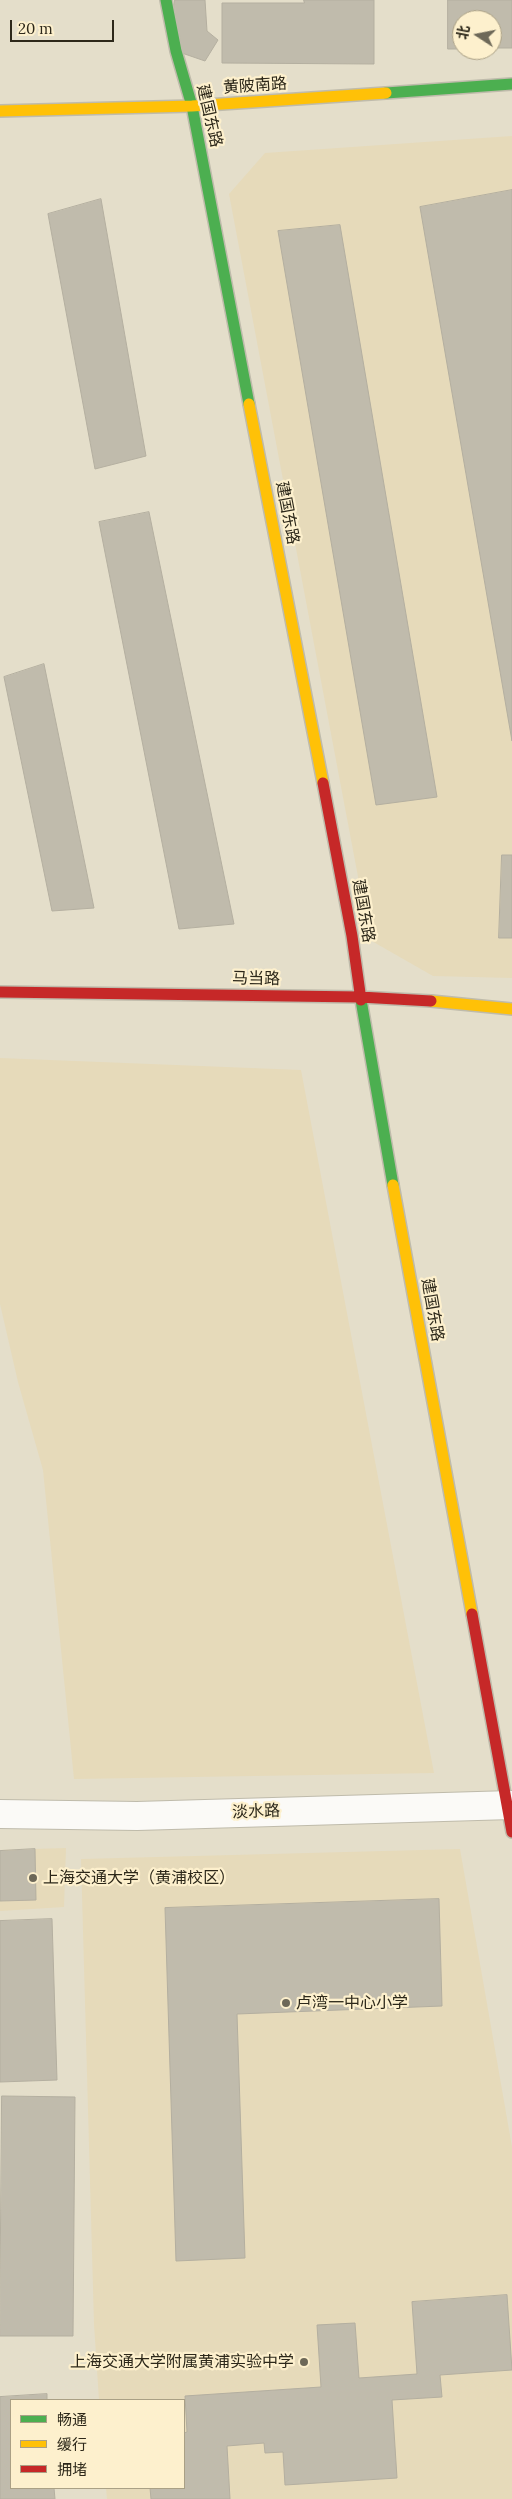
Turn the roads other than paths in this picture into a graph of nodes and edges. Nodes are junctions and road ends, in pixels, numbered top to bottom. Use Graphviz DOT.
graph roads {
  1 [pos="166,0"];
  2 [pos="512,84"];
  3 [pos="192,106"];
  4 [pos="0,111"];
  5 [pos="0,992"];
  6 [pos="360,997"];
  7 [pos="512,1009"];
  8 [pos="510,1805"];
  9 [pos="0,1814"];
  10 [pos="512,1832"];
  1 -- 3 [label="street, 建国东路"];
  2 -- 3 [label="street, 黄陂南路"];
  3 -- 4 [label="street, 黄陂南路"];
  3 -- 6 [label="street, 建国东路"];
  5 -- 6 [label="street, 马当路"];
  6 -- 7 [label="street, 马当路"];
  6 -- 8 [label="street, 建国东路"];
  8 -- 9 [label="street, 淡水路"];
  8 -- 10 [label="street, 建国东路"];
}
